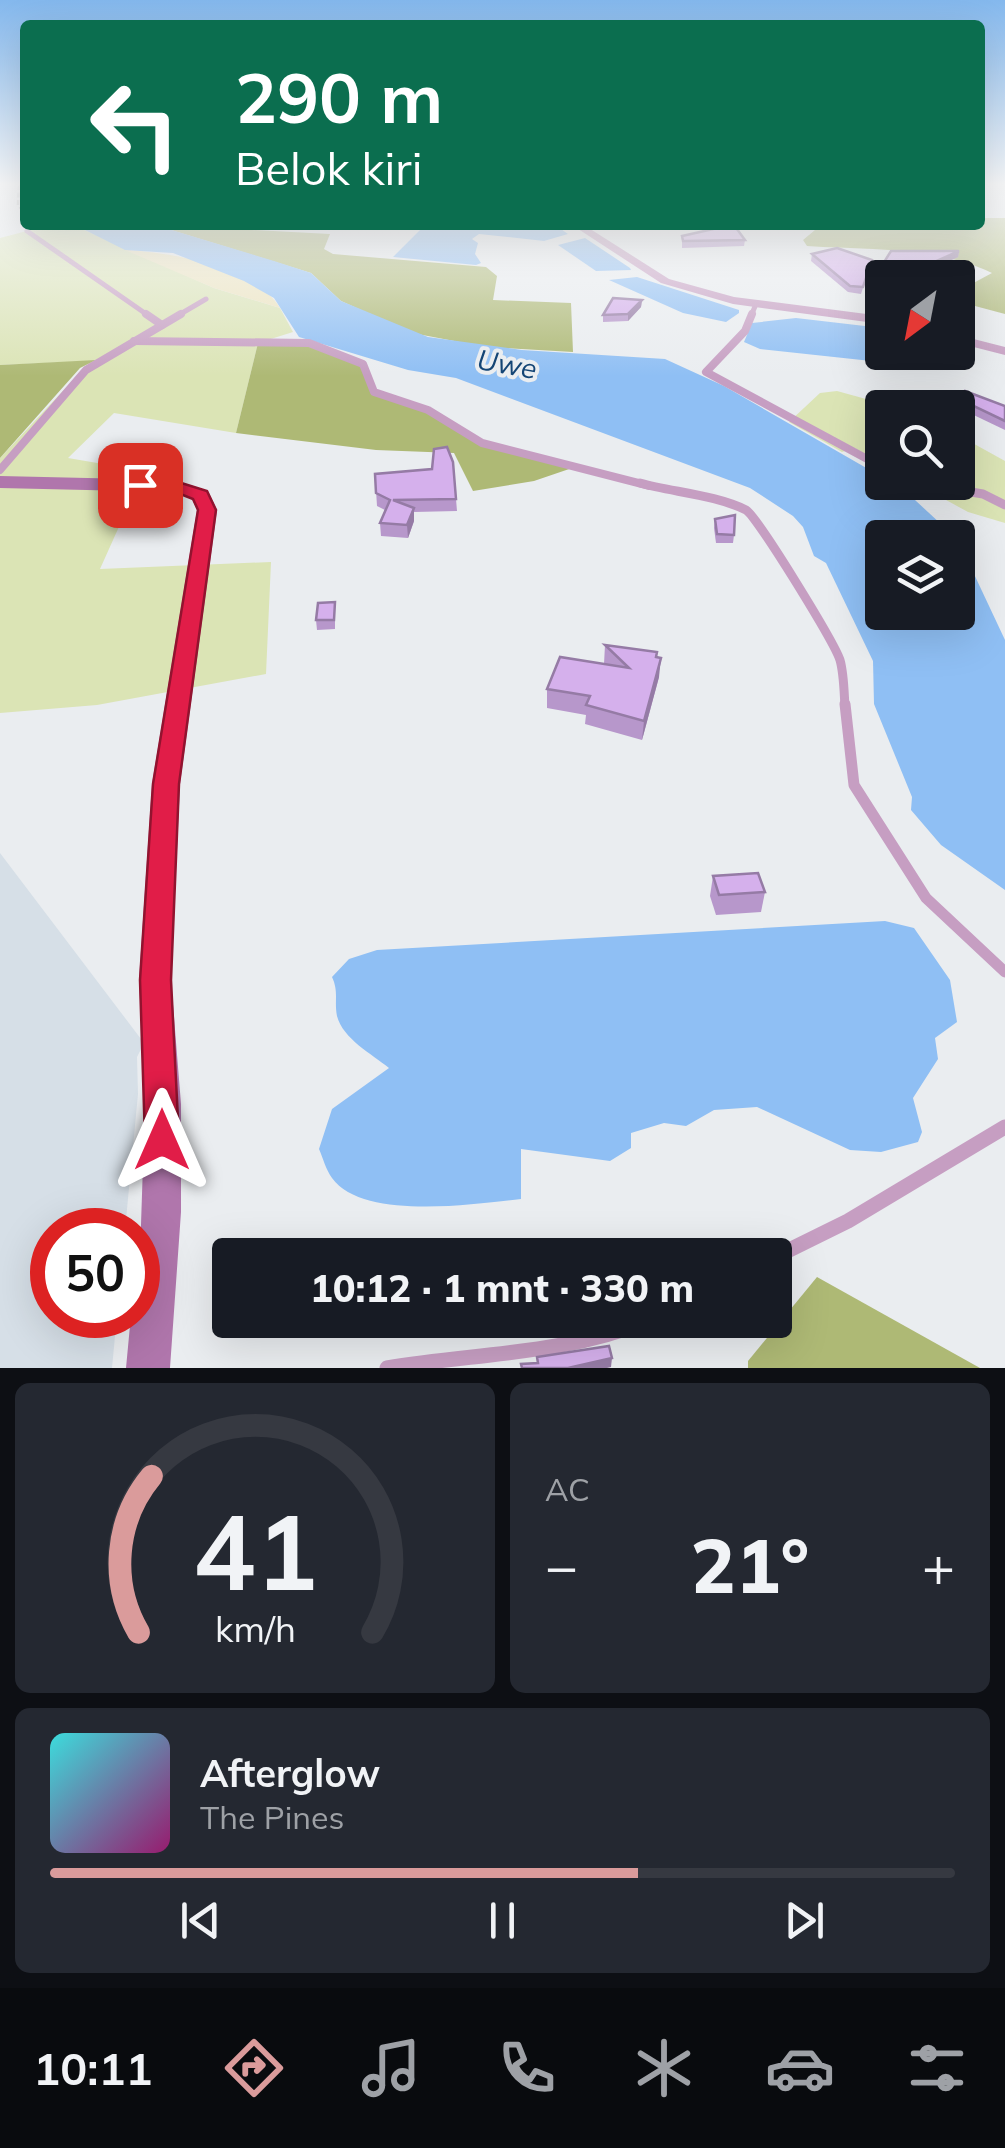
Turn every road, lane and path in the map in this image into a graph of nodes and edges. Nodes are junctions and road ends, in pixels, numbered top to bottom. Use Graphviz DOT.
graph roads {
  1 [pos="53,249"];
  2 [pos="615,249"];
  3 [pos="206,299"];
  4 [pos="756,304"];
  5 [pos="865,318"];
  6 [pos="162,325"];
  7 [pos="134,341"];
  8 [pos="975,344"];
  9 [pos="1005,352"];
  10 [pos="865,459"];
  11 [pos="0,470"];
  12 [pos="0,482"];
  13 [pos="975,493"];
  14 [pos="1005,505"];
  15 [pos="1005,972"];
  16 [pos="1005,1127"];
  17 [pos="792,1249"];
  18 [pos="598,1338"];
  19 [pos="148,1368"];
  20 [pos="387,1368"];
  1 -- 6 [label="lane"];
  2 -- 4 [label="street"];
  3 -- 6 [label="lane"];
  4 -- 5 [label="street"];
  4 -- 10 [label="lane"];
  6 -- 7 [label="lane"];
  7 -- 11 [label="lane"];
  7 -- 15 [label="lane"];
  8 -- 9 [label="street"];
  12 -- 19 [label="main road"];
  13 -- 14 [label="lane"];
  16 -- 17 [label="lane"];
  18 -- 20 [label="lane"];
}
